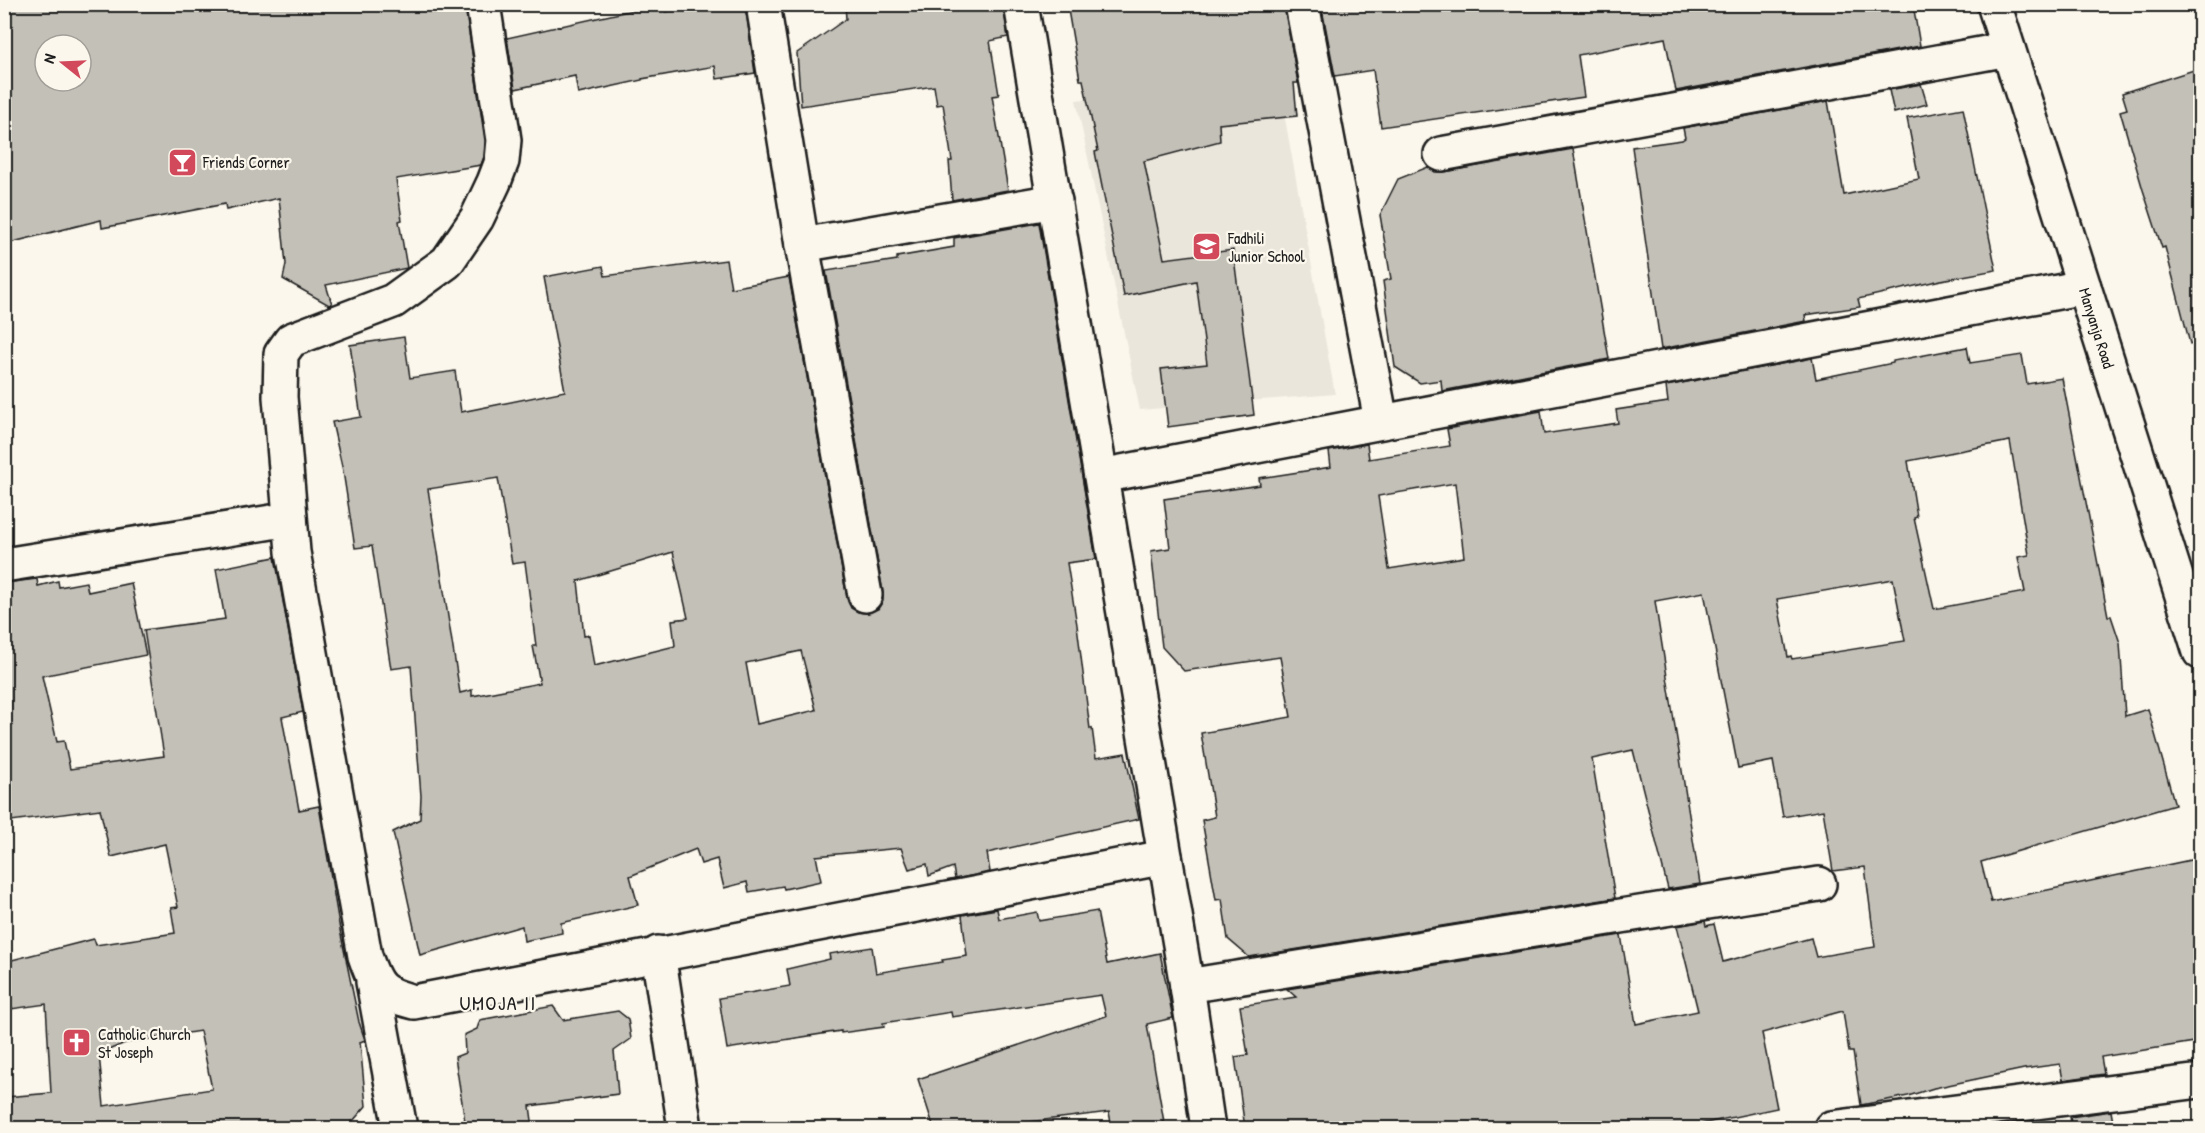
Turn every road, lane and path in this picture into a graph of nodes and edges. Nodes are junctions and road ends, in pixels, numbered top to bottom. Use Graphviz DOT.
graph roads {
  1 [pos="483,4"];
  2 [pos="763,4"];
  3 [pos="1021,4"];
  4 [pos="1302,4"];
  5 [pos="1994,4"];
  6 [pos="2008,49"];
  7 [pos="1441,154"];
  8 [pos="1055,201"];
  9 [pos="802,246"];
  10 [pos="2084,287"];
  11 [pos="1381,421"];
  12 [pos="1101,476"];
  13 [pos="290,519"];
  14 [pos="4,565"];
  15 [pos="865,595"];
  16 [pos="2200,651"];
  17 [pos="1165,857"];
  18 [pos="1819,884"];
  19 [pos="658,953"];
  20 [pos="373,982"];
  21 [pos="1187,986"];
  22 [pos="2200,1081"];
  23 [pos="400,1128"];
  24 [pos="685,1128"];
  25 [pos="1208,1128"];
  26 [pos="1831,1128"];
  1 -- 13 [label="street"];
  2 -- 9 [label="street"];
  3 -- 8 [label="street"];
  4 -- 11 [label="street"];
  5 -- 6 [label="street, Manyanja Road"];
  6 -- 7 [label="street"];
  6 -- 10 [label="street, Manyanja Road"];
  8 -- 9 [label="street"];
  8 -- 12 [label="street"];
  9 -- 15 [label="street"];
  10 -- 11 [label="street"];
  10 -- 16 [label="street, Manyanja Road"];
  11 -- 12 [label="street"];
  12 -- 17 [label="street"];
  13 -- 14 [label="street"];
  13 -- 20 [label="street"];
  17 -- 19 [label="street"];
  17 -- 21 [label="street"];
  18 -- 21 [label="street"];
  19 -- 20 [label="street"];
  19 -- 24 [label="street"];
  20 -- 23 [label="street"];
  21 -- 25 [label="street"];
  22 -- 26 [label="street"];
}
